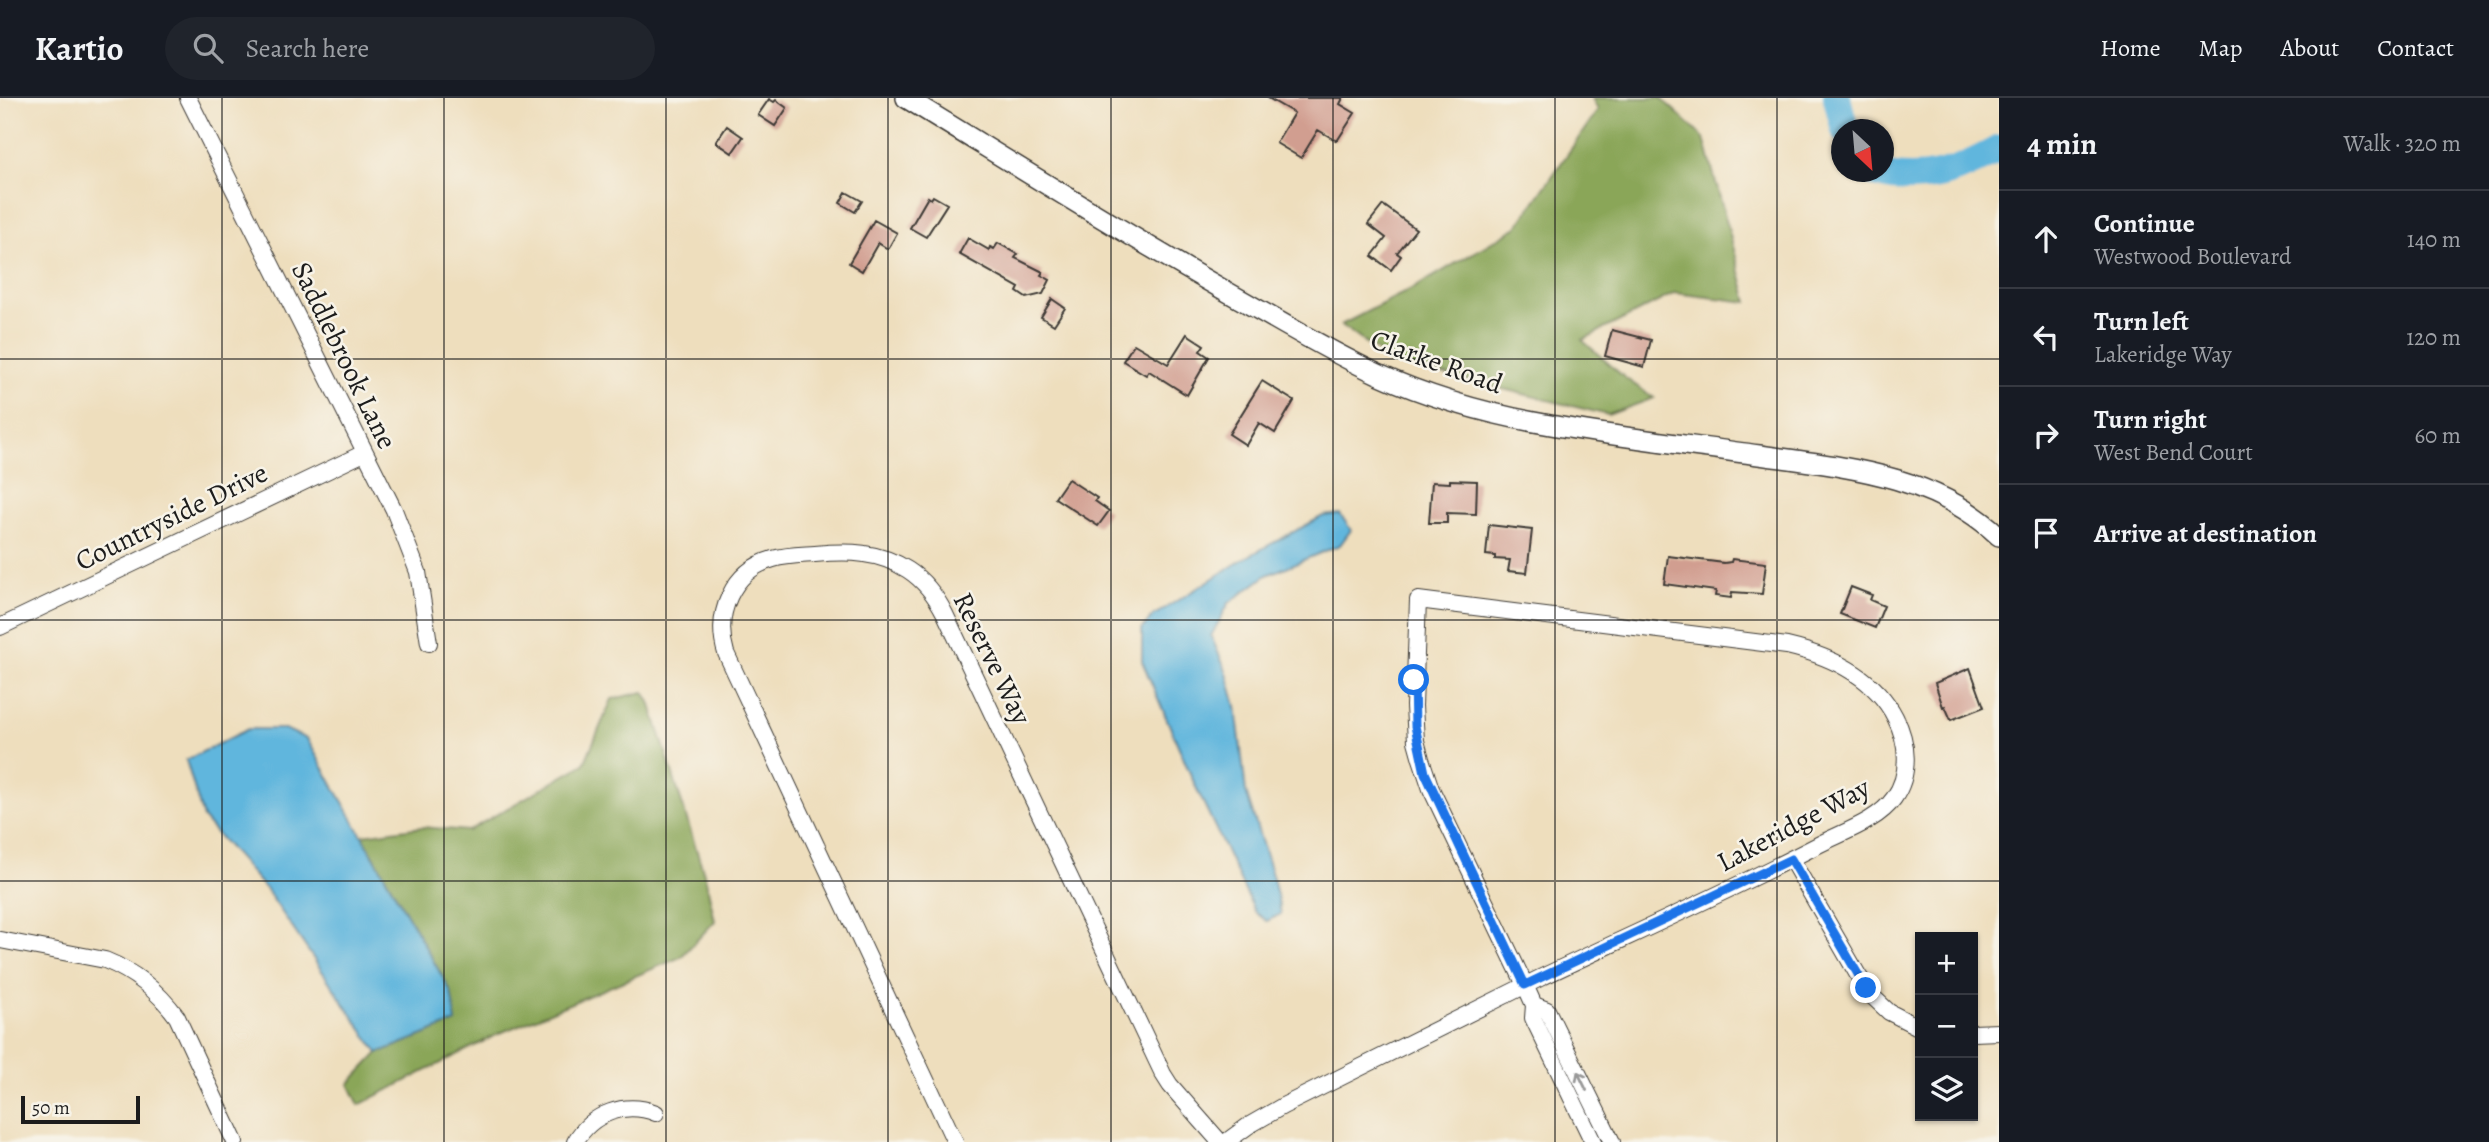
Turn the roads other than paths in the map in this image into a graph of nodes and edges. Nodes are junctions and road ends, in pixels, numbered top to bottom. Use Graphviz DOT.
graph roads {
  1 [pos="188,98"];
  2 [pos="906,98"];
  3 [pos="364,453"];
  4 [pos="1999,536"];
  5 [pos="0,627"];
  6 [pos="429,643"];
  7 [pos="1791,859"];
  8 [pos="0,940"];
  9 [pos="1525,985"];
  10 [pos="1534,1005"];
  11 [pos="1915,1026"];
  12 [pos="1999,1032"];
  13 [pos="1978,1033"];
  14 [pos="656,1114"];
  15 [pos="235,1142"];
  16 [pos="575,1142"];
  17 [pos="955,1142"];
  18 [pos="1220,1142"];
  19 [pos="1226,1142"];
  20 [pos="1592,1142"];
  21 [pos="1612,1142"];
  1 -- 3 [label="street, Saddlebrook Lane"];
  2 -- 4 [label="street, Clarke Road"];
  3 -- 5 [label="street, Countryside Drive"];
  3 -- 6 [label="street, Saddlebrook Lane"];
  7 -- 9 [label="street, Lakeridge Way"];
  7 -- 9 [label="street, Lakeridge Way"];
  7 -- 11 [label="street"];
  8 -- 15 [label="street"];
  9 -- 10 [label="street"];
  9 -- 19 [label="street, Lakeridge Way"];
  10 -- 20 [label="street"];
  21 -- 10 [label="street, one-way"];
  12 -- 13 [label="street"];
  14 -- 16 [label="street"];
  17 -- 18 [label="street, Reserve Way"];
}
